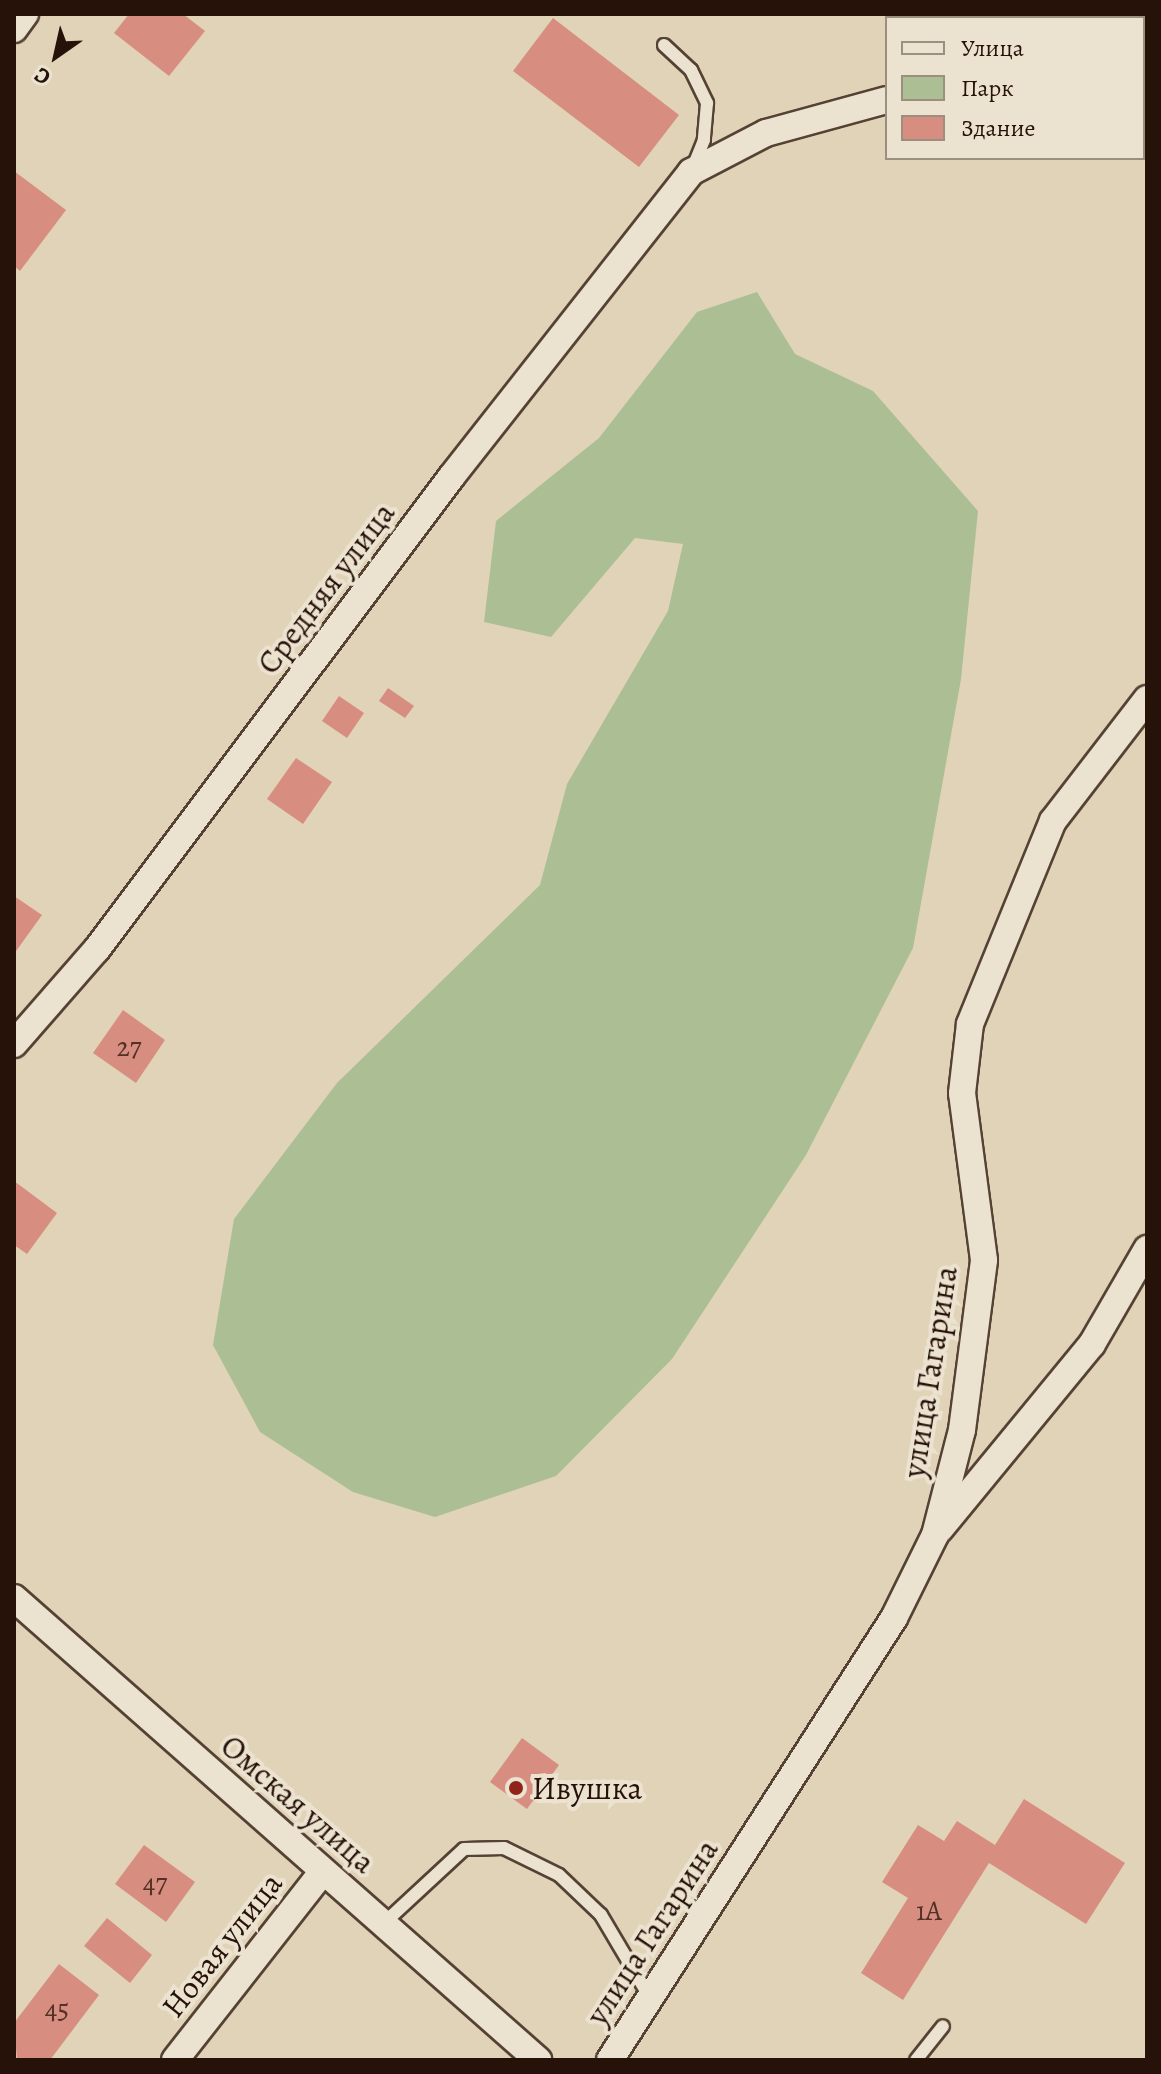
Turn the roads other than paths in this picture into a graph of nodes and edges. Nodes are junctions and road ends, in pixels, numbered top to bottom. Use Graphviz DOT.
graph roads {
  1 [pos="25,14"];
  2 [pos="14,29"];
  3 [pos="664,45"];
  4 [pos="885,101"];
  5 [pos="691,172"];
  6 [pos="1147,699"];
  7 [pos="14,1044"];
  8 [pos="1147,1249"];
  9 [pos="935,1535"];
  10 [pos="14,1598"];
  11 [pos="323,1871"];
  12 [pos="383,1924"];
  13 [pos="650,1998"];
  14 [pos="943,2026"];
  15 [pos="175,2060"];
  16 [pos="538,2060"];
  17 [pos="610,2060"];
  18 [pos="916,2060"];
  1 -- 2 [label="street"];
  3 -- 5 [label="lane"];
  4 -- 5 [label="street"];
  5 -- 7 [label="street, Средняя улица"];
  6 -- 9 [label="street, улица Гагарина"];
  8 -- 9 [label="street"];
  9 -- 13 [label="street, улица Гагарина"];
  10 -- 11 [label="street, Омская улица"];
  11 -- 12 [label="street, Омская улица"];
  11 -- 15 [label="street, Новая улица"];
  12 -- 13 [label="lane"];
  12 -- 16 [label="street, Омская улица"];
  13 -- 17 [label="street, улица Гагарина"];
  14 -- 18 [label="lane"];
}
